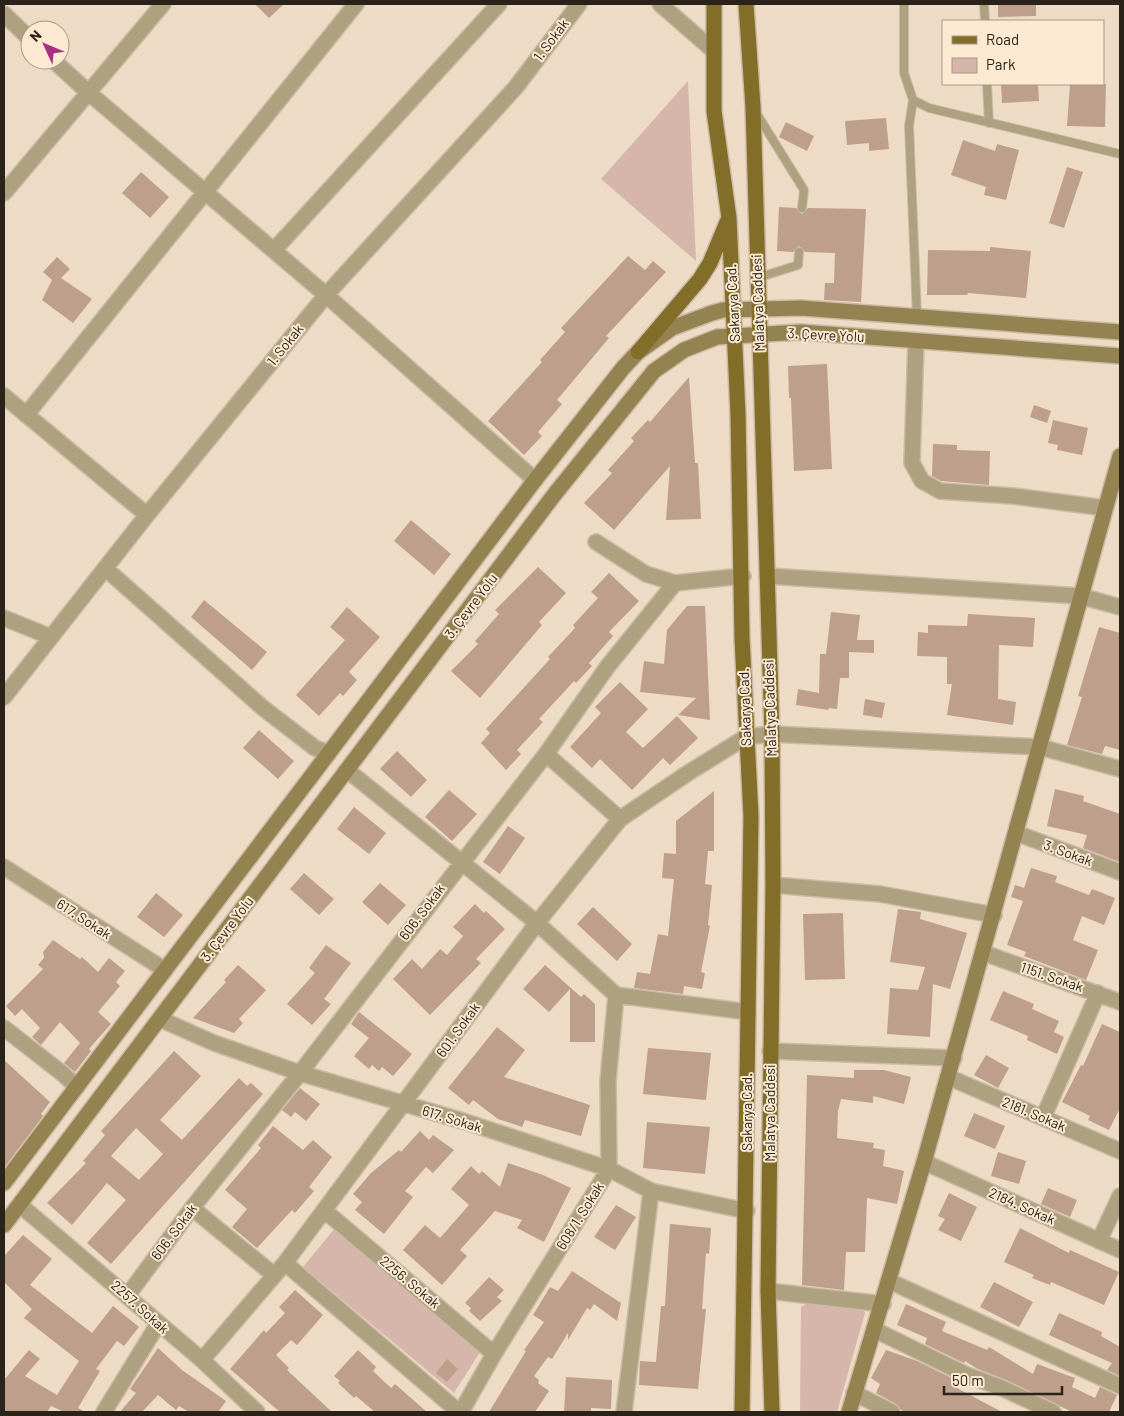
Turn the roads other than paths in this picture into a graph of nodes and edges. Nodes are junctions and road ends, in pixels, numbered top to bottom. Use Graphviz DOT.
graph roads {
  1 [pos="163,4"];
  2 [pos="356,4"];
  3 [pos="499,4"];
  4 [pos="578,4"];
  5 [pos="660,4"];
  6 [pos="714,4"];
  7 [pos="746,4"];
  8 [pos="904,4"];
  9 [pos="984,4"];
  10 [pos="4,14"];
  11 [pos="985,20"];
  12 [pos="20,29"];
  13 [pos="714,51"];
  14 [pos="64,70"];
  15 [pos="987,85"];
  16 [pos="88,93"];
  17 [pos="913,100"];
  18 [pos="753,107"];
  19 [pos="989,123"];
  20 [pos="1120,154"];
  21 [pos="205,192"];
  22 [pos="4,193"];
  23 [pos="802,208"];
  24 [pos="729,218"];
  25 [pos="274,250"];
  26 [pos="799,252"];
  27 [pos="757,278"];
  28 [pos="326,295"];
  29 [pos="758,309"];
  30 [pos="733,310"];
  31 [pos="917,316"];
  32 [pos="1120,332"];
  33 [pos="734,334"];
  34 [pos="759,334"];
  35 [pos="916,341"];
  36 [pos="638,352"];
  37 [pos="1120,356"];
  38 [pos="4,396"];
  39 [pos="26,415"];
  40 [pos="1120,456"];
  41 [pos="535,480"];
  42 [pos="1106,508"];
  43 [pos="147,515"];
  44 [pos="596,542"];
  45 [pos="106,569"];
  46 [pos="742,576"];
  47 [pos="767,576"];
  48 [pos="675,583"];
  49 [pos="1080,596"];
  50 [pos="1120,607"];
  51 [pos="4,618"];
  52 [pos="51,637"];
  53 [pos="4,697"];
  54 [pos="772,734"];
  55 [pos="746,736"];
  56 [pos="1040,747"];
  57 [pos="329,753"];
  58 [pos="546,754"];
  59 [pos="1120,769"];
  60 [pos="347,770"];
  61 [pos="620,819"];
  62 [pos="1016,833"];
  63 [pos="461,862"];
  64 [pos="4,867"];
  65 [pos="1120,872"];
  66 [pos="773,885"];
  67 [pos="994,915"];
  68 [pos="537,923"];
  69 [pos="984,953"];
  70 [pos="165,970"];
  71 [pos="1098,992"];
  72 [pos="616,995"];
  73 [pos="1120,1002"];
  74 [pos="748,1012"];
  75 [pos="160,1019"];
  76 [pos="4,1028"];
  77 [pos="770,1051"];
  78 [pos="954,1058"];
  79 [pos="300,1073"];
  80 [pos="948,1077"];
  81 [pos="77,1087"];
  82 [pos="403,1104"];
  83 [pos="1043,1118"];
  84 [pos="1120,1151"];
  85 [pos="924,1162"];
  86 [pos="609,1169"];
  87 [pos="4,1183"];
  88 [pos="652,1191"];
  89 [pos="1120,1196"];
  90 [pos="20,1205"];
  91 [pos="192,1208"];
  92 [pos="325,1211"];
  93 [pos="747,1211"];
  94 [pos="4,1225"];
  95 [pos="1099,1241"];
  96 [pos="1120,1250"];
  97 [pos="285,1263"];
  98 [pos="274,1275"];
  99 [pos="889,1281"];
  100 [pos="768,1291"];
  101 [pos="128,1295"];
  102 [pos="883,1304"];
  103 [pos="158,1324"];
  104 [pos="876,1330"];
  105 [pos="494,1354"];
  106 [pos="202,1360"];
  107 [pos="1120,1386"];
  108 [pos="854,1393"];
  109 [pos="104,1412"];
  110 [pos="255,1412"];
  111 [pos="460,1412"];
  112 [pos="624,1412"];
  113 [pos="742,1412"];
  114 [pos="772,1412"];
  115 [pos="849,1412"];
  116 [pos="892,1412"];
  117 [pos="1054,1412"];
  1 -- 16 [label="street"];
  2 -- 21 [label="street"];
  3 -- 25 [label="street"];
  4 -- 28 [label="street, 1. Sokak"];
  5 -- 13 [label="street"];
  6 -- 13 [label="main road, Sakarya Cad."];
  7 -- 18 [label="main road, Malatya Caddesi"];
  8 -- 17 [label="lane"];
  9 -- 11 [label="lane"];
  10 -- 12 [label="street"];
  13 -- 24 [label="main road, Sakarya Cad."];
  14 -- 16 [label="street"];
  15 -- 19 [label="lane"];
  16 -- 21 [label="street"];
  16 -- 22 [label="street"];
  17 -- 19 [label="lane"];
  17 -- 31 [label="lane"];
  18 -- 23 [label="lane"];
  18 -- 27 [label="main road, Malatya Caddesi"];
  19 -- 20 [label="lane"];
  21 -- 25 [label="street"];
  21 -- 39 [label="street"];
  24 -- 30 [label="main road, Sakarya Cad."];
  24 -- 36 [label="main road"];
  25 -- 28 [label="street"];
  26 -- 27 [label="lane"];
  27 -- 29 [label="main road, Malatya Caddesi"];
  28 -- 41 [label="street"];
  28 -- 43 [label="street, 1. Sokak"];
  29 -- 30 [label="main road, 3. Çevre Yolu"];
  29 -- 31 [label="main road, 3. Çevre Yolu"];
  29 -- 34 [label="main road, Malatya Caddesi"];
  30 -- 33 [label="main road, Sakarya Cad."];
  30 -- 36 [label="main road, 3. Çevre Yolu"];
  31 -- 32 [label="main road, 3. Çevre Yolu"];
  33 -- 34 [label="main road, 3. Çevre Yolu"];
  33 -- 46 [label="main road, Sakarya Cad."];
  33 -- 60 [label="main road, 3. Çevre Yolu"];
  34 -- 35 [label="main road, 3. Çevre Yolu"];
  34 -- 47 [label="main road, Malatya Caddesi"];
  35 -- 37 [label="main road, 3. Çevre Yolu"];
  35 -- 42 [label="street"];
  36 -- 41 [label="main road, 3. Çevre Yolu"];
  38 -- 39 [label="street"];
  39 -- 43 [label="street"];
  40 -- 42 [label="main road"];
  41 -- 57 [label="main road, 3. Çevre Yolu"];
  42 -- 49 [label="main road"];
  43 -- 45 [label="street, 1. Sokak"];
  44 -- 48 [label="street"];
  45 -- 52 [label="street, 1. Sokak"];
  45 -- 57 [label="street"];
  46 -- 48 [label="street"];
  46 -- 55 [label="main road, Sakarya Cad."];
  47 -- 49 [label="street"];
  47 -- 54 [label="main road, Malatya Caddesi"];
  48 -- 58 [label="street, 606. Sokak"];
  49 -- 50 [label="street"];
  49 -- 56 [label="main road"];
  51 -- 52 [label="street"];
  52 -- 53 [label="street, 1. Sokak"];
  54 -- 55 [label="street"];
  54 -- 56 [label="street"];
  54 -- 66 [label="main road, Malatya Caddesi"];
  55 -- 61 [label="street, 601. Sokak"];
  55 -- 74 [label="main road, Sakarya Cad."];
  56 -- 59 [label="street"];
  56 -- 62 [label="main road"];
  57 -- 70 [label="main road, 3. Çevre Yolu"];
  58 -- 61 [label="street"];
  58 -- 63 [label="street, 606. Sokak"];
  60 -- 63 [label="street"];
  60 -- 75 [label="main road, 3. Çevre Yolu"];
  61 -- 68 [label="street, 601. Sokak"];
  62 -- 65 [label="street, 3. Sokak"];
  62 -- 67 [label="main road"];
  63 -- 68 [label="street"];
  63 -- 79 [label="street, 606. Sokak"];
  64 -- 70 [label="street, 617. Sokak"];
  66 -- 67 [label="street"];
  66 -- 77 [label="main road, Malatya Caddesi"];
  67 -- 69 [label="main road"];
  68 -- 72 [label="street"];
  68 -- 82 [label="street, 601. Sokak"];
  69 -- 71 [label="street, 1151. Sokak"];
  69 -- 78 [label="main road"];
  70 -- 81 [label="main road, 3. Çevre Yolu"];
  71 -- 73 [label="street, 1151. Sokak"];
  71 -- 83 [label="street"];
  72 -- 74 [label="street"];
  72 -- 86 [label="street, 608/1. Sokak"];
  74 -- 93 [label="main road, Sakarya Cad."];
  75 -- 79 [label="street, 617. Sokak"];
  75 -- 90 [label="main road, 3. Çevre Yolu"];
  76 -- 81 [label="street"];
  77 -- 78 [label="street"];
  77 -- 100 [label="main road, Malatya Caddesi"];
  78 -- 80 [label="main road"];
  79 -- 82 [label="street, 617. Sokak"];
  79 -- 91 [label="street, 606. Sokak"];
  80 -- 83 [label="street, 2181. Sokak"];
  80 -- 85 [label="main road"];
  81 -- 87 [label="main road, 3. Çevre Yolu"];
  82 -- 86 [label="street, 617. Sokak"];
  82 -- 92 [label="street, 601. Sokak"];
  83 -- 84 [label="street, 2181. Sokak"];
  85 -- 95 [label="street, 2184. Sokak"];
  85 -- 99 [label="main road"];
  86 -- 88 [label="street, 617. Sokak"];
  86 -- 105 [label="street, 608/1. Sokak"];
  88 -- 93 [label="street, 617. Sokak"];
  88 -- 112 [label="street"];
  89 -- 95 [label="street"];
  90 -- 94 [label="main road, 3. Çevre Yolu"];
  90 -- 101 [label="street, 2257. Sokak"];
  91 -- 98 [label="street"];
  91 -- 101 [label="street, 606. Sokak"];
  92 -- 97 [label="street, 601. Sokak"];
  92 -- 105 [label="street, 2256. Sokak"];
  93 -- 113 [label="main road, Sakarya Cad."];
  95 -- 96 [label="street, 2184. Sokak"];
  97 -- 98 [label="street, 601. Sokak"];
  97 -- 111 [label="street"];
  98 -- 106 [label="street, 601. Sokak"];
  99 -- 102 [label="main road"];
  99 -- 107 [label="street"];
  100 -- 102 [label="street"];
  100 -- 114 [label="main road, Malatya Caddesi"];
  101 -- 103 [label="street, 2257. Sokak"];
  102 -- 104 [label="main road"];
  103 -- 106 [label="street, 2257. Sokak"];
  103 -- 109 [label="street"];
  104 -- 108 [label="main road"];
  104 -- 117 [label="street"];
  105 -- 111 [label="street, 608/1. Sokak"];
  106 -- 110 [label="street, 2257. Sokak"];
  108 -- 115 [label="main road"];
  108 -- 116 [label="street"];
}
